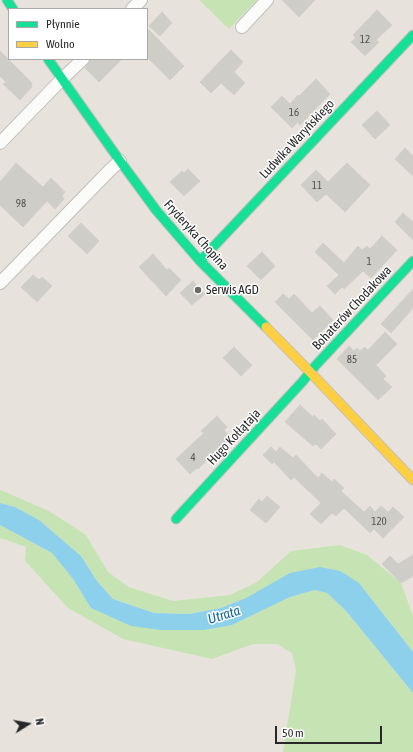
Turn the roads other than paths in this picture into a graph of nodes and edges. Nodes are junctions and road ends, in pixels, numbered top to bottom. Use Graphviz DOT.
graph roads {
  1 [pos="141,0"];
  2 [pos="267,0"];
  3 [pos="133,8"];
  4 [pos="242,27"];
  5 [pos="413,35"];
  6 [pos="49,60"];
  7 [pos="82,60"];
  8 [pos="62,79"];
  9 [pos="0,143"];
  10 [pos="120,161"];
  11 [pos="200,261"];
  12 [pos="413,261"];
  13 [pos="0,283"];
  14 [pos="310,372"];
  15 [pos="413,480"];
  16 [pos="176,519"];
  1 -- 3 [label="street"];
  2 -- 4 [label="street"];
  5 -- 11 [label="street, Ludwika Waryńskiego"];
  6 -- 8 [label="street, Fryderyka Chopina"];
  7 -- 8 [label="street"];
  8 -- 9 [label="street"];
  8 -- 10 [label="street, Fryderyka Chopina"];
  10 -- 11 [label="street, Fryderyka Chopina"];
  10 -- 13 [label="street"];
  11 -- 14 [label="street, Fryderyka Chopina"];
  12 -- 14 [label="street, Bohaterów Chodakowa"];
  14 -- 15 [label="street, Fryderyka Chopina"];
  14 -- 16 [label="street, Hugo Kołłątaja"];
}
